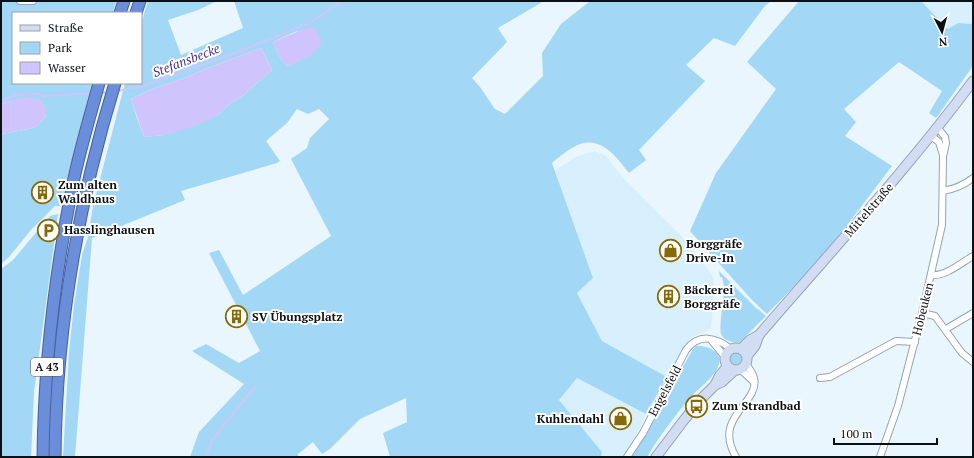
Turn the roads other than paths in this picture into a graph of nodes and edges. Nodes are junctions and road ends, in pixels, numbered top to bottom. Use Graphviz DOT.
graph roads {
  1 [pos="20,1"];
  2 [pos="33,1"];
  3 [pos="124,1"];
  4 [pos="140,1"];
  5 [pos="120,12"];
  6 [pos="136,12"];
  7 [pos="973,81"];
  8 [pos="99,84"];
  9 [pos="115,84"];
  10 [pos="938,128"];
  11 [pos="931,136"];
  12 [pos="944,157"];
  13 [pos="973,178"];
  14 [pos="943,191"];
  15 [pos="973,256"];
  16 [pos="931,275"];
  17 [pos="922,313"];
  18 [pos="973,313"];
  19 [pos="946,329"];
  20 [pos="712,341"];
  21 [pos="915,342"];
  22 [pos="731,349"];
  23 [pos="725,357"];
  24 [pos="973,362"];
  25 [pos="740,363"];
  26 [pos="820,378"];
  27 [pos="43,457"];
  28 [pos="55,457"];
  29 [pos="627,457"];
  30 [pos="656,457"];
  31 [pos="736,457"];
  32 [pos="880,457"];
  1 -- 2 [label="street"];
  3 -- 5 [label="highway"];
  4 -- 6 [label="highway"];
  7 -- 10 [label="main road, Mittelstraße"];
  8 -- 27 [label="highway, A 43"];
  9 -- 28 [label="highway, A 43"];
  10 -- 11 [label="main road, Mittelstraße"];
  10 -- 12 [label="street, Hobeuken"];
  11 -- 12 [label="street, Hobeuken"];
  11 -- 25 [label="main road, Mittelstraße"];
  12 -- 14 [label="street, Hobeuken"];
  13 -- 14 [label="street"];
  14 -- 16 [label="street, Hobeuken"];
  15 -- 16 [label="street"];
  16 -- 17 [label="street, Hobeuken"];
  17 -- 19 [label="street"];
  17 -- 21 [label="street, Hobeuken"];
  18 -- 19 [label="street"];
  19 -- 24 [label="street"];
  20 -- 22 [label="street, Engelsfeld"];
  20 -- 23 [label="street"];
  20 -- 29 [label="street, Engelsfeld"];
  21 -- 26 [label="street"];
  21 -- 32 [label="street, Hobeuken"];
  22 -- 23 [label="main road"];
  22 -- 25 [label="main road"];
  23 -- 25 [label="main road"];
  25 -- 30 [label="main road, Mittelstraße"];
  25 -- 31 [label="street"];
}
